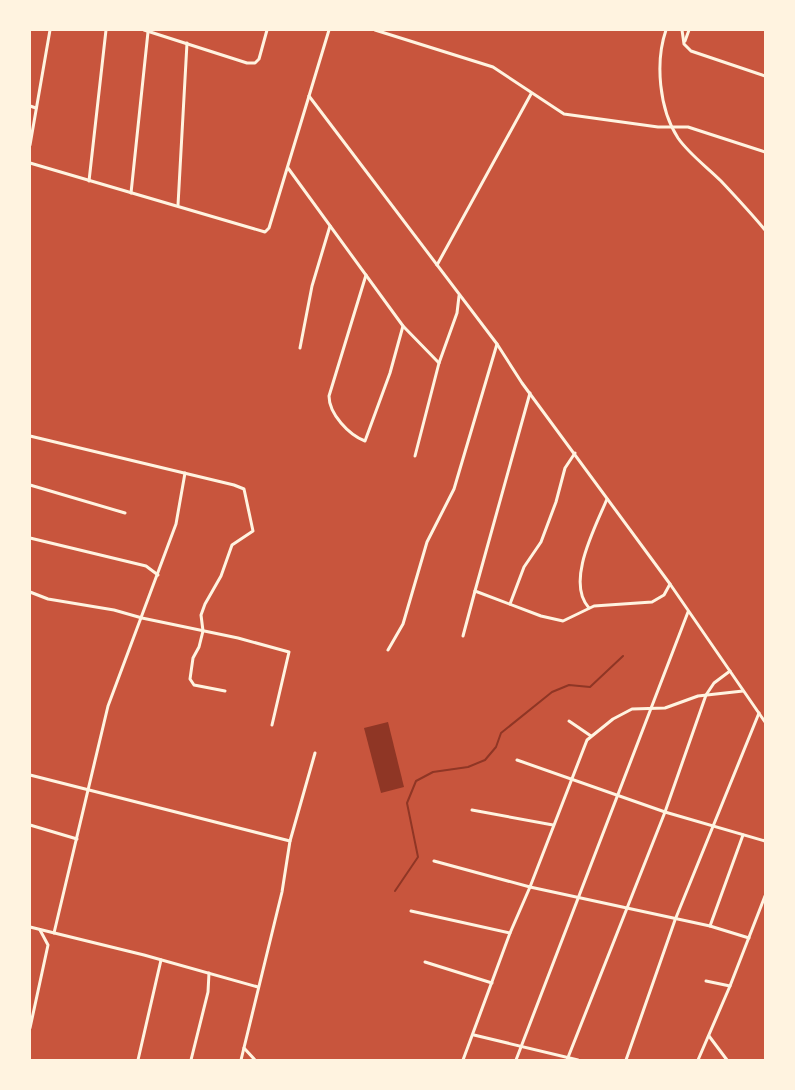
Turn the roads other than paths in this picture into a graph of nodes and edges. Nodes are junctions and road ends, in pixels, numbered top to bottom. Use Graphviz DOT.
graph roads {
  1 [pos="50,30"];
  2 [pos="106,30"];
  3 [pos="267,30"];
  4 [pos="329,30"];
  5 [pos="374,30"];
  6 [pos="666,30"];
  7 [pos="682,30"];
  8 [pos="689,30"];
  9 [pos="146,31"];
  10 [pos="187,43"];
  11 [pos="684,44"];
  12 [pos="765,76"];
  13 [pos="531,94"];
  14 [pos="309,96"];
  15 [pos="30,106"];
  16 [pos="36,108"];
  17 [pos="672,126"];
  18 [pos="30,145"];
  19 [pos="765,152"];
  20 [pos="30,163"];
  21 [pos="288,168"];
  22 [pos="89,181"];
  23 [pos="131,193"];
  24 [pos="178,205"];
  25 [pos="330,225"];
  26 [pos="765,230"];
  27 [pos="437,265"];
  28 [pos="366,275"];
  29 [pos="459,296"];
  30 [pos="403,326"];
  31 [pos="496,344"];
  32 [pos="300,348"];
  33 [pos="439,363"];
  34 [pos="530,393"];
  35 [pos="30,436"];
  36 [pos="575,453"];
  37 [pos="415,456"];
  38 [pos="186,473"];
  39 [pos="30,485"];
  40 [pos="607,499"];
  41 [pos="125,513"];
  42 [pos="30,538"];
  43 [pos="158,575"];
  44 [pos="670,584"];
  45 [pos="30,592"];
  46 [pos="474,592"];
  47 [pos="510,604"];
  48 [pos="589,608"];
  49 [pos="688,612"];
  50 [pos="142,618"];
  51 [pos="202,631"];
  52 [pos="463,636"];
  53 [pos="388,650"];
  54 [pos="730,671"];
  55 [pos="225,691"];
  56 [pos="743,691"];
  57 [pos="706,695"];
  58 [pos="652,709"];
  59 [pos="759,713"];
  60 [pos="569,721"];
  61 [pos="765,722"];
  62 [pos="272,725"];
  63 [pos="591,736"];
  64 [pos="315,753"];
  65 [pos="517,760"];
  66 [pos="30,775"];
  67 [pos="571,779"];
  68 [pos="89,791"];
  69 [pos="618,796"];
  70 [pos="472,810"];
  71 [pos="665,812"];
  72 [pos="30,825"];
  73 [pos="553,825"];
  74 [pos="714,828"];
  75 [pos="744,835"];
  76 [pos="77,838"];
  77 [pos="290,841"];
  78 [pos="765,841"];
  79 [pos="434,861"];
  80 [pos="530,887"];
  81 [pos="765,896"];
  82 [pos="578,898"];
  83 [pos="626,908"];
  84 [pos="411,911"];
  85 [pos="675,920"];
  86 [pos="710,926"];
  87 [pos="30,928"];
  88 [pos="40,930"];
  89 [pos="510,933"];
  90 [pos="54,934"];
  91 [pos="749,938"];
  92 [pos="161,960"];
  93 [pos="424,962"];
  94 [pos="209,973"];
  95 [pos="706,981"];
  96 [pos="492,983"];
  97 [pos="258,986"];
  98 [pos="730,986"];
  99 [pos="30,1028"];
  100 [pos="474,1035"];
  101 [pos="709,1035"];
  102 [pos="521,1045"];
  103 [pos="243,1047"];
  104 [pos="567,1059"];
  105 [pos="138,1060"];
  106 [pos="191,1060"];
  107 [pos="241,1060"];
  108 [pos="254,1060"];
  109 [pos="463,1060"];
  110 [pos="516,1060"];
  111 [pos="578,1060"];
  112 [pos="626,1060"];
  113 [pos="698,1060"];
  114 [pos="727,1060"];
  1 -- 16 [label="street"];
  2 -- 22 [label="street"];
  3 -- 10 [label="street"];
  4 -- 14 [label="street"];
  5 -- 13 [label="street"];
  6 -- 17 [label="street"];
  7 -- 11 [label="street"];
  8 -- 11 [label="street"];
  9 -- 10 [label="street"];
  9 -- 23 [label="street"];
  10 -- 24 [label="street"];
  11 -- 12 [label="street"];
  13 -- 17 [label="street"];
  13 -- 27 [label="street"];
  14 -- 21 [label="street"];
  14 -- 27 [label="street"];
  15 -- 16 [label="street"];
  16 -- 18 [label="street"];
  17 -- 19 [label="street"];
  17 -- 26 [label="street"];
  20 -- 22 [label="street"];
  21 -- 24 [label="street"];
  21 -- 25 [label="street"];
  22 -- 23 [label="street"];
  23 -- 24 [label="street"];
  25 -- 28 [label="street"];
  25 -- 32 [label="street"];
  27 -- 29 [label="street"];
  28 -- 30 [label="street"];
  28 -- 30 [label="street"];
  29 -- 31 [label="street"];
  29 -- 33 [label="street"];
  30 -- 33 [label="street"];
  31 -- 34 [label="street"];
  31 -- 53 [label="street"];
  33 -- 37 [label="street"];
  34 -- 36 [label="street"];
  34 -- 46 [label="street"];
  35 -- 38 [label="street"];
  36 -- 40 [label="street"];
  36 -- 47 [label="street"];
  38 -- 43 [label="street"];
  38 -- 51 [label="street"];
  39 -- 41 [label="street"];
  40 -- 44 [label="street"];
  40 -- 48 [label="street"];
  42 -- 43 [label="street"];
  43 -- 50 [label="street"];
  44 -- 48 [label="street"];
  44 -- 49 [label="street"];
  45 -- 50 [label="street"];
  46 -- 47 [label="street"];
  46 -- 52 [label="street"];
  47 -- 48 [label="street"];
  49 -- 54 [label="street"];
  49 -- 58 [label="street"];
  50 -- 51 [label="street"];
  50 -- 68 [label="street"];
  51 -- 55 [label="street"];
  51 -- 62 [label="street"];
  54 -- 56 [label="street"];
  54 -- 57 [label="street"];
  56 -- 57 [label="street"];
  56 -- 59 [label="street"];
  57 -- 58 [label="street"];
  57 -- 71 [label="street"];
  58 -- 63 [label="street"];
  58 -- 69 [label="street"];
  59 -- 61 [label="street"];
  59 -- 74 [label="street"];
  60 -- 63 [label="street"];
  63 -- 67 [label="street"];
  64 -- 77 [label="street"];
  65 -- 67 [label="street"];
  66 -- 68 [label="street"];
  67 -- 69 [label="street"];
  67 -- 73 [label="street"];
  68 -- 76 [label="street"];
  68 -- 77 [label="street"];
  69 -- 71 [label="street"];
  69 -- 82 [label="street"];
  70 -- 73 [label="street"];
  71 -- 74 [label="street"];
  71 -- 83 [label="street"];
  72 -- 76 [label="street"];
  73 -- 80 [label="street"];
  74 -- 75 [label="street"];
  74 -- 85 [label="street"];
  75 -- 78 [label="street"];
  75 -- 86 [label="street"];
  76 -- 90 [label="street"];
  77 -- 97 [label="street"];
  79 -- 80 [label="street"];
  80 -- 82 [label="street"];
  80 -- 89 [label="street"];
  81 -- 91 [label="street"];
  82 -- 83 [label="street"];
  82 -- 102 [label="street"];
  83 -- 85 [label="street"];
  83 -- 104 [label="street"];
  84 -- 89 [label="street"];
  85 -- 86 [label="street"];
  85 -- 112 [label="street"];
  86 -- 91 [label="street"];
  87 -- 88 [label="street"];
  88 -- 90 [label="street"];
  88 -- 99 [label="street"];
  89 -- 96 [label="street"];
  90 -- 92 [label="street"];
  91 -- 98 [label="street"];
  92 -- 94 [label="street"];
  92 -- 105 [label="street"];
  93 -- 96 [label="street"];
  94 -- 97 [label="street"];
  94 -- 106 [label="street"];
  95 -- 98 [label="street"];
  96 -- 100 [label="street"];
  97 -- 103 [label="street"];
  98 -- 101 [label="street"];
  100 -- 102 [label="street"];
  100 -- 109 [label="street"];
  101 -- 113 [label="street"];
  101 -- 114 [label="street"];
  102 -- 104 [label="street"];
  102 -- 110 [label="street"];
  103 -- 107 [label="street"];
  103 -- 108 [label="street"];
  104 -- 111 [label="street"];
}
